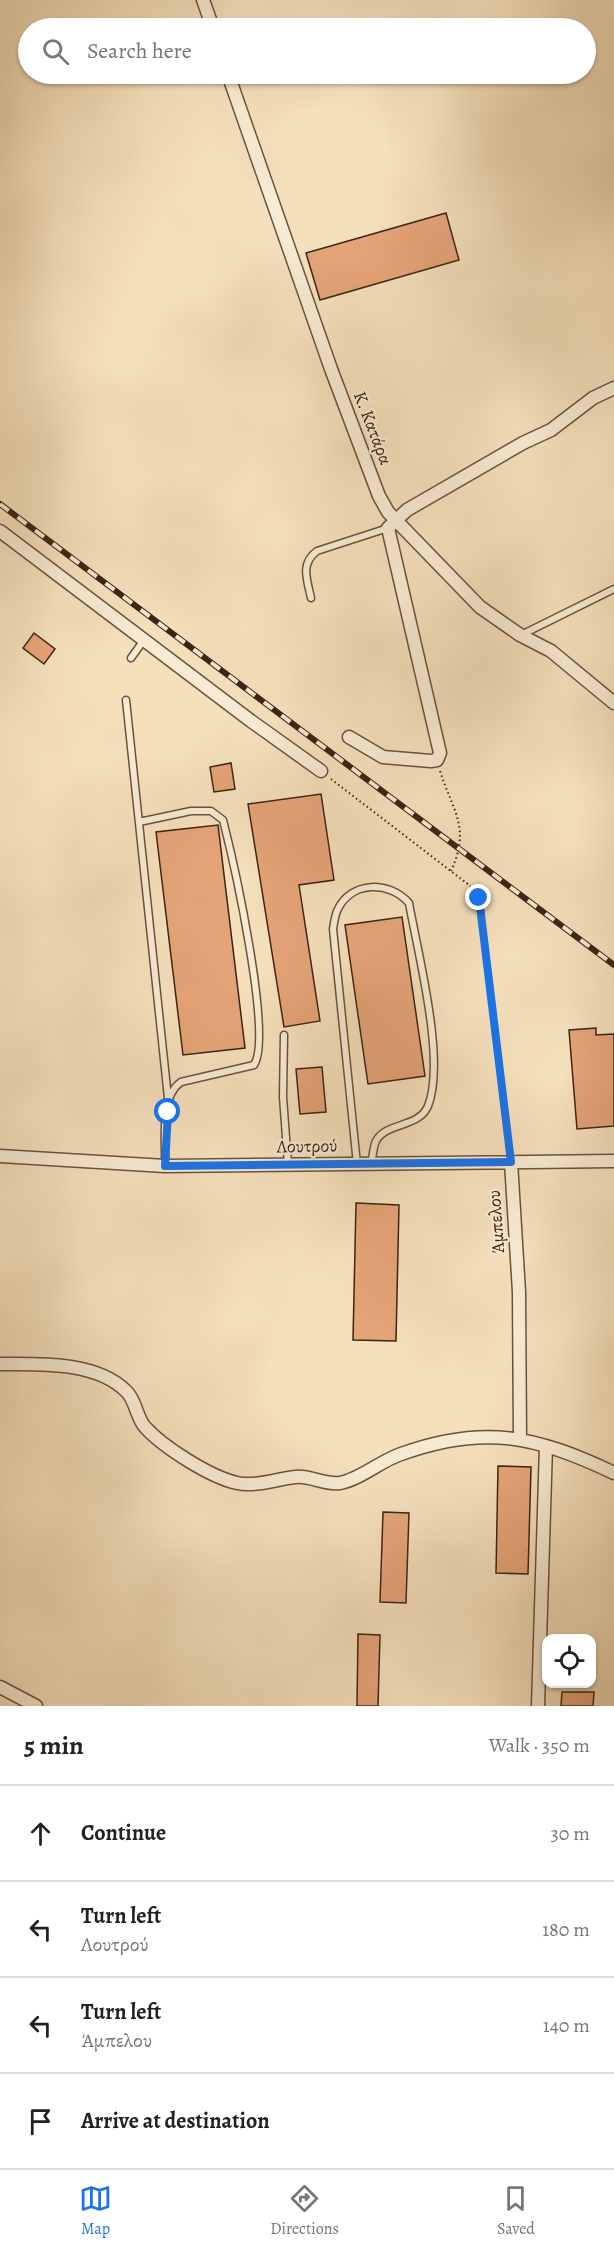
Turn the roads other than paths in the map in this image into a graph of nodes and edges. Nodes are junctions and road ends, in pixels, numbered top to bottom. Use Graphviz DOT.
graph roads {
  1 [pos="203,0"];
  2 [pos="209,18"];
  3 [pos="231,84"];
  4 [pos="614,388"];
  5 [pos="391,523"];
  6 [pos="0,531"];
  7 [pos="614,589"];
  8 [pos="311,598"];
  9 [pos="520,635"];
  10 [pos="145,640"];
  11 [pos="131,658"];
  12 [pos="126,700"];
  13 [pos="614,703"];
  14 [pos="349,737"];
  15 [pos="321,771"];
  16 [pos="139,822"];
  17 [pos="284,1035"];
  18 [pos="168,1099"];
  19 [pos="0,1156"];
  20 [pos="614,1161"];
  21 [pos="511,1162"];
  22 [pos="371,1163"];
  23 [pos="288,1164"];
  24 [pos="357,1164"];
  25 [pos="165,1166"];
  26 [pos="0,1365"];
  27 [pos="520,1438"];
  28 [pos="546,1446"];
  29 [pos="614,1473"];
  30 [pos="0,1687"];
  31 [pos="36,1706"];
  32 [pos="538,1706"];
  1 -- 2 [label="street"];
  3 -- 5 [label="street, Κ. Κατάρα"];
  4 -- 5 [label="street"];
  5 -- 8 [label="lane"];
  5 -- 9 [label="street, Κ. Κατάρα"];
  5 -- 14 [label="street"];
  6 -- 10 [label="street"];
  7 -- 9 [label="lane"];
  9 -- 13 [label="street, Κ. Κατάρα"];
  10 -- 11 [label="lane"];
  10 -- 15 [label="street"];
  12 -- 16 [label="lane"];
  16 -- 18 [label="lane"];
  16 -- 18 [label="lane"];
  17 -- 23 [label="lane"];
  18 -- 25 [label="lane"];
  19 -- 25 [label="street, Λουτρού"];
  20 -- 21 [label="street, Λουτρού"];
  21 -- 22 [label="street, Λουτρού"];
  21 -- 27 [label="street, Άμπελου"];
  22 -- 24 [label="street, Λουτρού"];
  22 -- 24 [label="lane"];
  23 -- 24 [label="street, Λουτρού"];
  23 -- 25 [label="street, Λουτρού"];
  26 -- 27 [label="street"];
  27 -- 28 [label="street"];
  28 -- 29 [label="street"];
  28 -- 32 [label="street"];
  30 -- 31 [label="street"];
}
